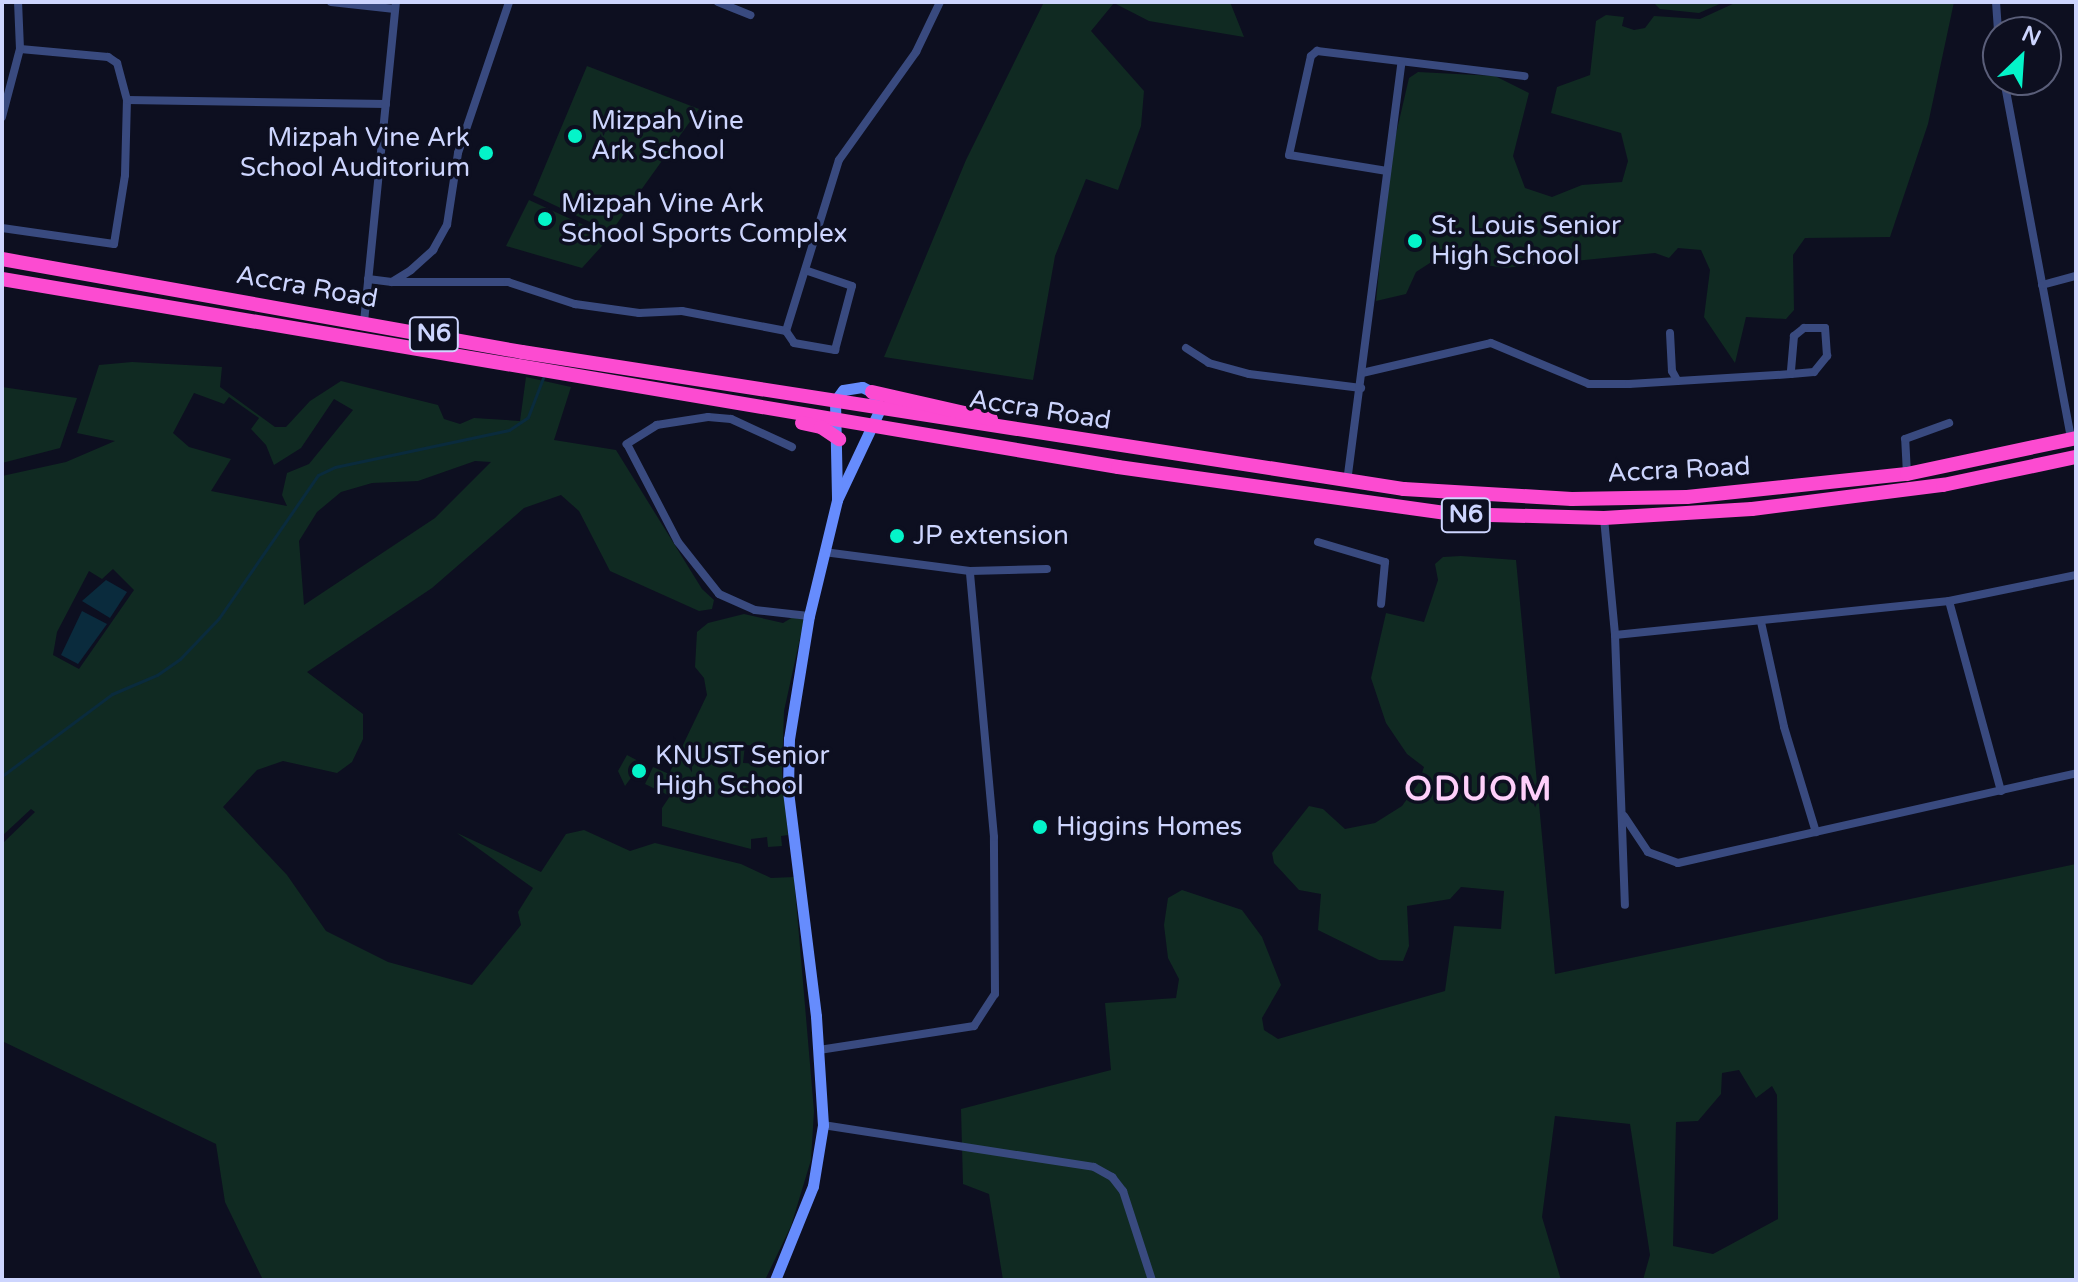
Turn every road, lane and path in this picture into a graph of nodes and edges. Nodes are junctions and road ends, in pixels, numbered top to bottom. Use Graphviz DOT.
graph roads {
  1 [pos="18,2"];
  2 [pos="331,2"];
  3 [pos="509,2"];
  4 [pos="718,2"];
  5 [pos="940,2"];
  6 [pos="396,6"];
  7 [pos="751,15"];
  8 [pos="20,49"];
  9 [pos="1401,64"];
  10 [pos="1524,76"];
  11 [pos="2007,96"];
  12 [pos="127,100"];
  13 [pos="386,104"];
  14 [pos="2,117"];
  15 [pos="1387,171"];
  16 [pos="2,228"];
  17 [pos="2,259"];
  18 [pos="808,271"];
  19 [pos="2076,276"];
  20 [pos="2,279"];
  21 [pos="368,279"];
  22 [pos="392,282"];
  23 [pos="2042,285"];
  24 [pos="364,322"];
  25 [pos="786,331"];
  26 [pos="1670,333"];
  27 [pos="1186,348"];
  28 [pos="1362,373"];
  29 [pos="1791,374"];
  30 [pos="1677,380"];
  31 [pos="1361,388"];
  32 [pos="872,392"];
  33 [pos="721,401"];
  34 [pos="835,401"];
  35 [pos="2076,402"];
  36 [pos="2064,404"];
  37 [pos="880,409"];
  38 [pos="835,419"];
  39 [pos="1949,423"];
  40 [pos="876,426"];
  41 [pos="1030,431"];
  42 [pos="2073,438"];
  43 [pos="839,439"];
  44 [pos="792,447"];
  45 [pos="2076,457"];
  46 [pos="1907,474"];
  47 [pos="1347,483"];
  48 [pos="837,500"];
  49 [pos="1604,518"];
  50 [pos="1318,542"];
  51 [pos="824,552"];
  52 [pos="1047,569"];
  53 [pos="970,571"];
  54 [pos="2074,574"];
  55 [pos="1949,601"];
  56 [pos="1381,604"];
  57 [pos="809,616"];
  58 [pos="1761,622"];
  59 [pos="1615,635"];
  60 [pos="2076,773"];
  61 [pos="2001,791"];
  62 [pos="1624,816"];
  63 [pos="1816,832"];
  64 [pos="1625,905"];
  65 [pos="819,1050"];
  66 [pos="823,1125"];
  67 [pos="775,1280"];
  68 [pos="1152,1280"];
  1 -- 8 [label="street"];
  2 -- 6 [label="street"];
  3 -- 22 [label="street"];
  4 -- 7 [label="street"];
  5 -- 18 [label="street"];
  6 -- 13 [label="street"];
  8 -- 12 [label="street"];
  8 -- 14 [label="street"];
  9 -- 10 [label="street"];
  9 -- 15 [label="street"];
  9 -- 15 [label="street"];
  11 -- 23 [label="street"];
  12 -- 13 [label="street"];
  12 -- 16 [label="street"];
  13 -- 21 [label="street"];
  15 -- 28 [label="street"];
  17 -- 24 [label="highway, Accra Road / N6"];
  18 -- 25 [label="street"];
  18 -- 25 [label="street"];
  19 -- 23 [label="street"];
  20 -- 33 [label="highway, Accra Road / N6"];
  21 -- 22 [label="street"];
  21 -- 24 [label="street"];
  22 -- 25 [label="street"];
  23 -- 36 [label="street"];
  24 -- 34 [label="highway, Accra Road / N6"];
  26 -- 30 [label="street"];
  27 -- 31 [label="street"];
  28 -- 30 [label="street"];
  28 -- 31 [label="street"];
  29 -- 29 [label="street"];
  29 -- 30 [label="street"];
  31 -- 47 [label="street"];
  32 -- 34 [label="street"];
  32 -- 37 [label="street"];
  32 -- 41 [label="highway"];
  33 -- 38 [label="highway, Accra Road / N6"];
  33 -- 43 [label="highway"];
  34 -- 37 [label="highway, Accra Road / N6"];
  34 -- 38 [label="street"];
  35 -- 36 [label="street"];
  36 -- 42 [label="street"];
  37 -- 40 [label="street"];
  37 -- 41 [label="highway, Accra Road / N6"];
  38 -- 40 [label="highway, Accra Road / N6"];
  38 -- 43 [label="street"];
  39 -- 46 [label="street"];
  40 -- 48 [label="street"];
  40 -- 49 [label="highway, Accra Road / N6"];
  41 -- 47 [label="highway, Accra Road / N6"];
  42 -- 46 [label="highway, Accra Road / N6"];
  43 -- 48 [label="street"];
  44 -- 57 [label="street"];
  45 -- 49 [label="highway, Accra Road / N6"];
  46 -- 47 [label="highway, Accra Road / N6"];
  48 -- 51 [label="street"];
  49 -- 59 [label="street"];
  50 -- 56 [label="street"];
  51 -- 53 [label="street"];
  51 -- 57 [label="street"];
  52 -- 53 [label="street"];
  53 -- 65 [label="street"];
  54 -- 55 [label="street"];
  55 -- 58 [label="street"];
  55 -- 61 [label="street"];
  57 -- 65 [label="street"];
  58 -- 59 [label="street"];
  58 -- 63 [label="street"];
  59 -- 62 [label="street"];
  60 -- 61 [label="street"];
  61 -- 63 [label="street"];
  62 -- 63 [label="street"];
  62 -- 64 [label="street"];
  65 -- 66 [label="street"];
  66 -- 67 [label="street"];
  66 -- 68 [label="street"];
}
